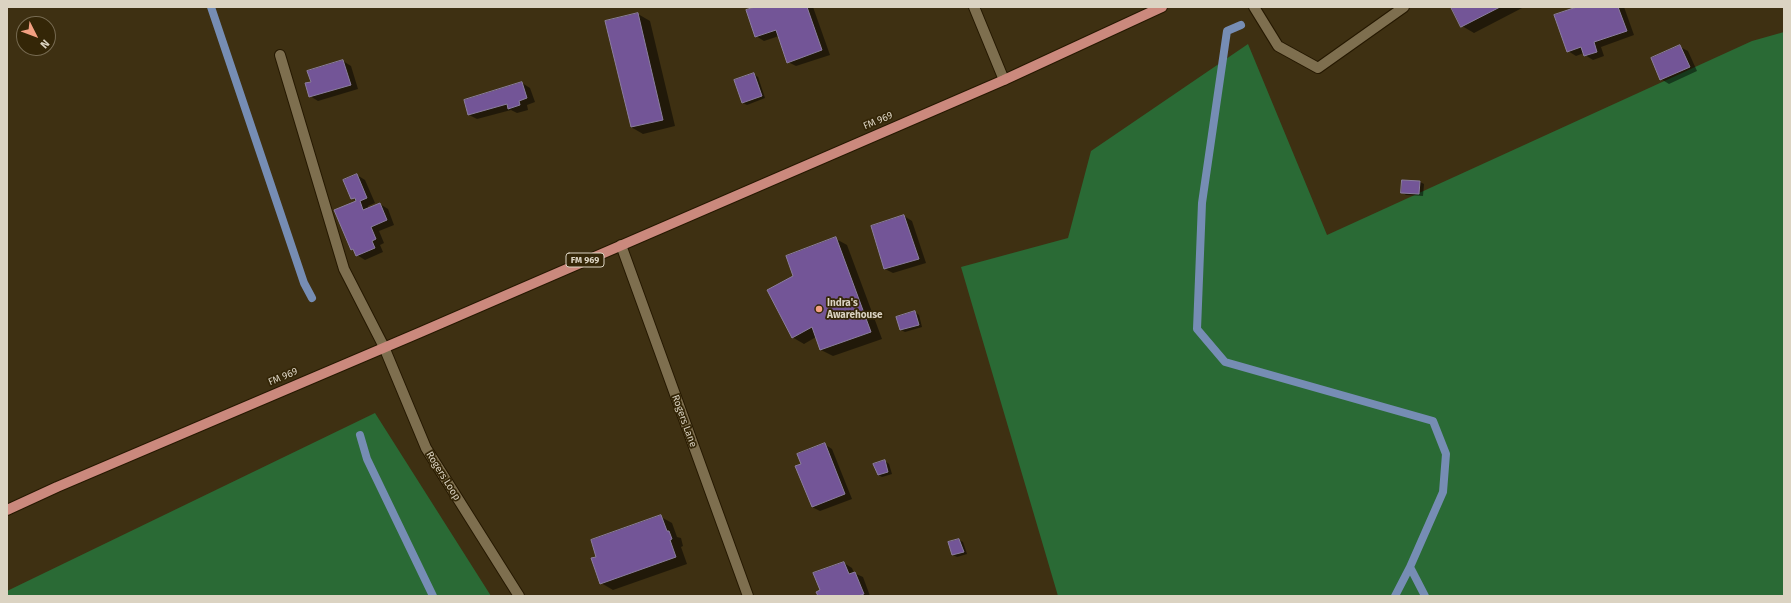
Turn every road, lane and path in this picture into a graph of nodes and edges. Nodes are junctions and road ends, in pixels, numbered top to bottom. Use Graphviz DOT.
graph roads {
  1 [pos="974,7"];
  2 [pos="1162,7"];
  3 [pos="1254,7"];
  4 [pos="1404,7"];
  5 [pos="280,55"];
  6 [pos="1004,80"];
  7 [pos="621,245"];
  8 [pos="384,347"];
  9 [pos="7,510"];
  10 [pos="518,596"];
  11 [pos="748,596"];
  1 -- 6 [label="street"];
  2 -- 6 [label="main road, FM 969 / FM 969"];
  3 -- 4 [label="street"];
  5 -- 8 [label="street, Rogers Loop"];
  6 -- 7 [label="main road, FM 969 / FM 969"];
  7 -- 8 [label="main road, FM 969 / FM 969"];
  7 -- 11 [label="street, Rogers Lane"];
  8 -- 9 [label="main road, FM 969 / FM 969"];
  8 -- 10 [label="street, Rogers Loop"];
}
